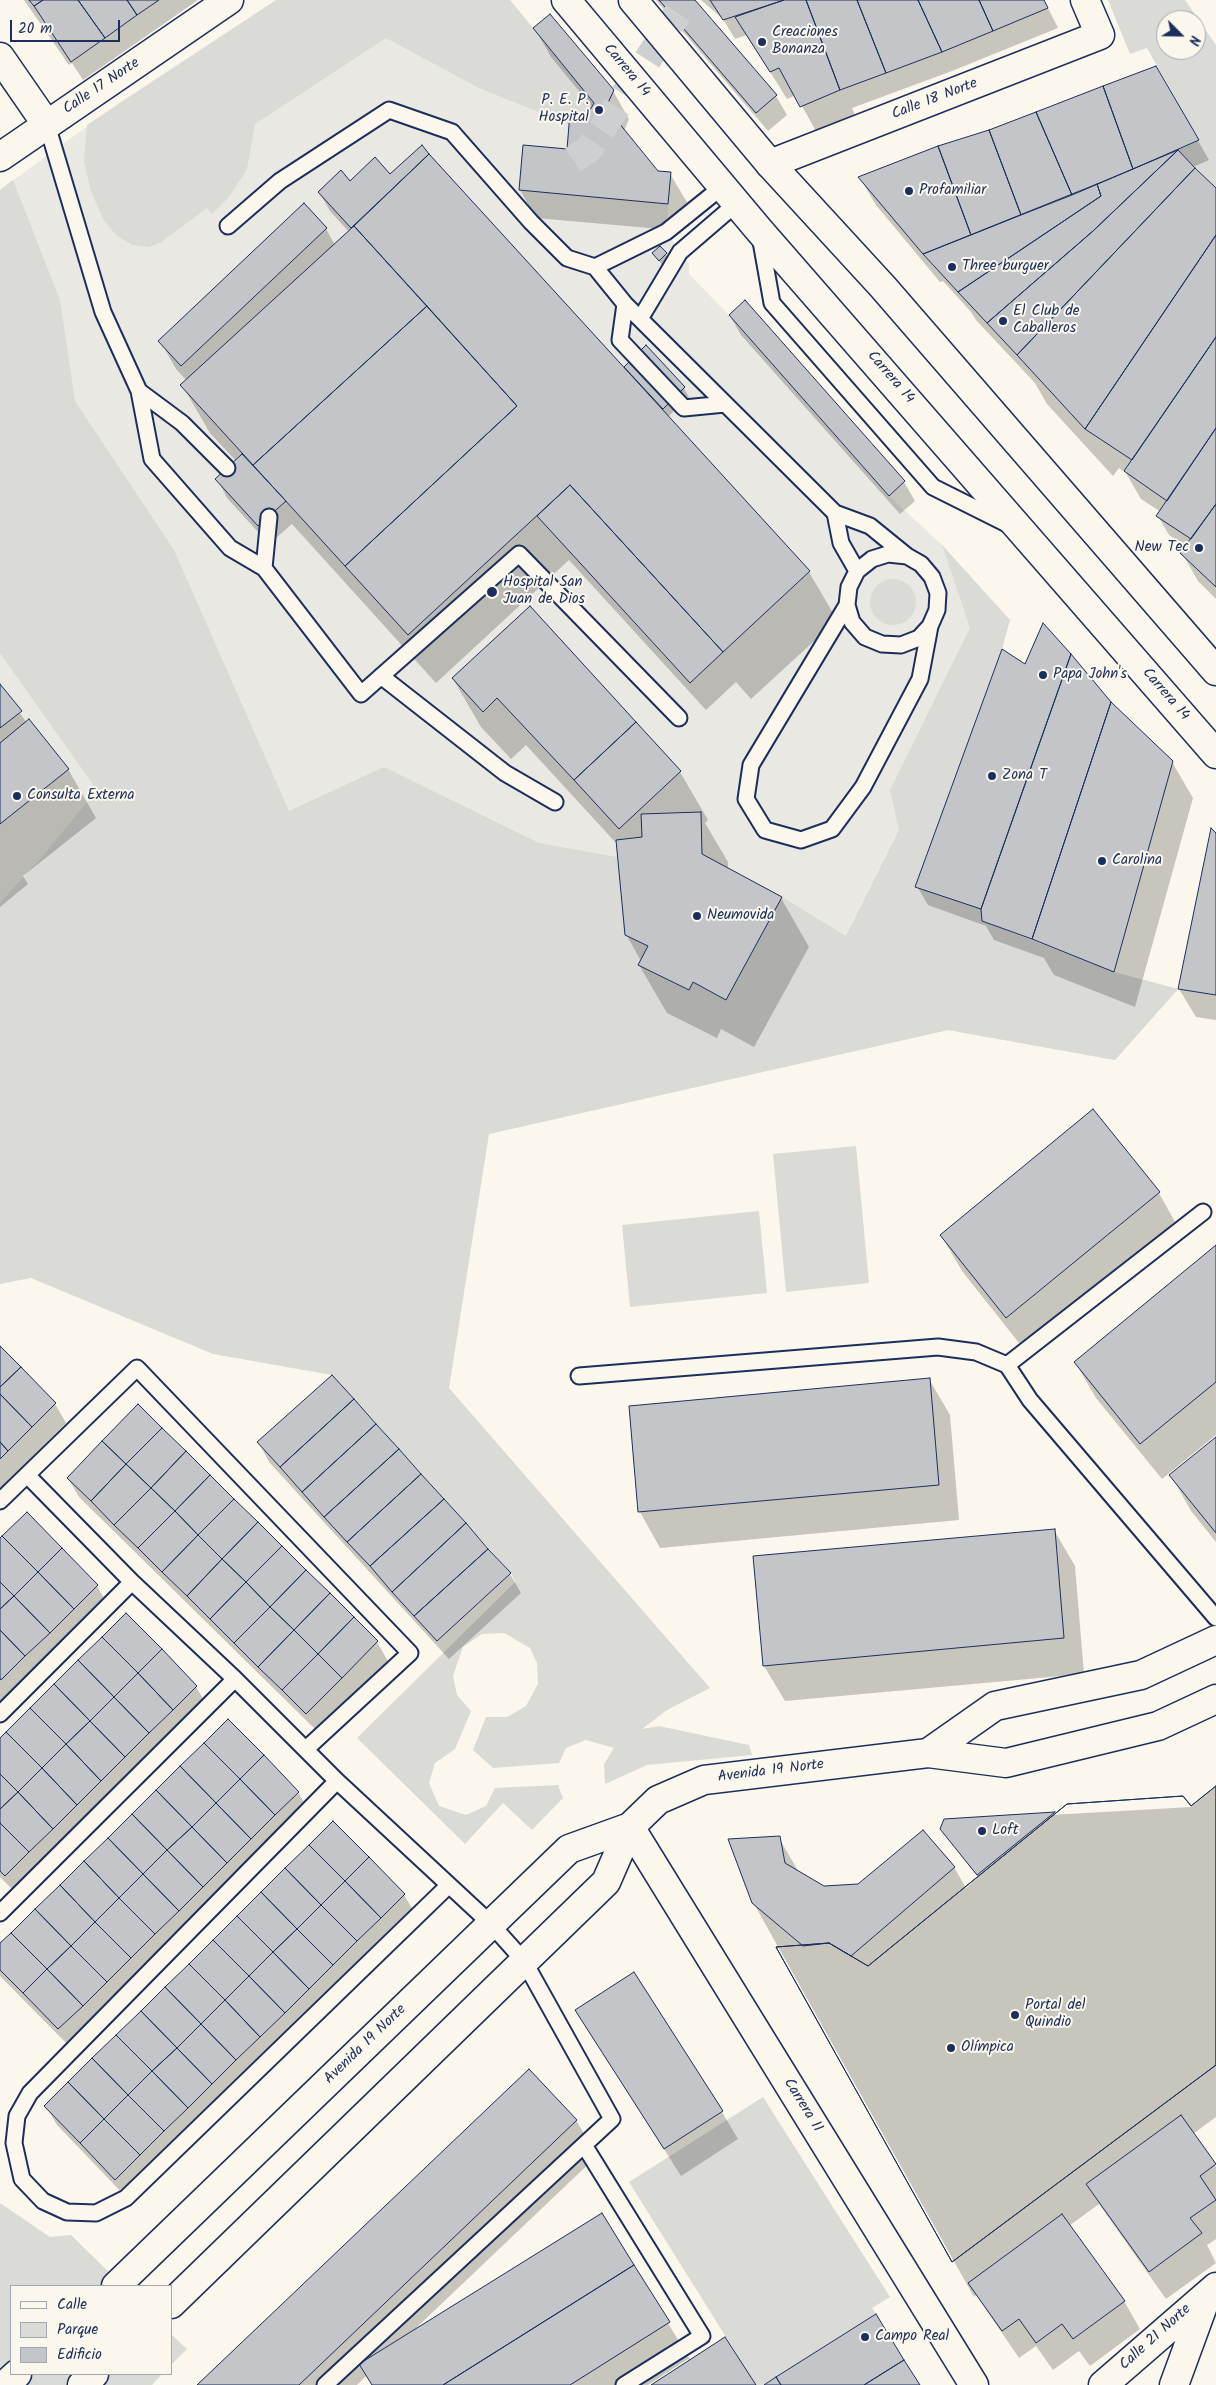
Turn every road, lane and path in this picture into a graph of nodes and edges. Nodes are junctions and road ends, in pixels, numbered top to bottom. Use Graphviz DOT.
graph roads {
  1 [pos="229,0"];
  2 [pos="566,0"];
  3 [pos="633,0"];
  4 [pos="1086,0"];
  5 [pos="0,57"];
  6 [pos="47,125"];
  7 [pos="0,157"];
  8 [pos="770,164"];
  9 [pos="730,194"];
  10 [pos="228,226"];
  11 [pos="759,230"];
  12 [pos="595,267"];
  13 [pos="625,304"];
  14 [pos="640,319"];
  15 [pos="139,391"];
  16 [pos="725,404"];
  17 [pos="227,468"];
  18 [pos="835,513"];
  19 [pos="269,517"];
  20 [pos="1024,533"];
  21 [pos="907,556"];
  22 [pos="264,568"];
  23 [pos="857,571"];
  24 [pos="847,605"];
  25 [pos="930,626"];
  26 [pos="1216,671"];
  27 [pos="381,676"];
  28 [pos="679,718"];
  29 [pos="1216,754"];
  30 [pos="555,802"];
  31 [pos="1203,1212"];
  32 [pos="1007,1365"];
  33 [pos="579,1376"];
  34 [pos="27,1475"];
  35 [pos="0,1501"];
  36 [pos="132,1582"];
  37 [pos="1216,1618"];
  38 [pos="1216,1640"];
  39 [pos="235,1679"];
  40 [pos="1216,1699"];
  41 [pos="0,1714"];
  42 [pos="306,1749"];
  43 [pos="928,1753"];
  44 [pos="337,1781"];
  45 [pos="630,1827"];
  46 [pos="448,1886"];
  47 [pos="0,1913"];
  48 [pos="491,1924"];
  49 [pos="524,1961"];
  50 [pos="584,2144"];
  51 [pos="117,2285"];
  52 [pos="1212,2289"];
  53 [pos="172,2304"];
  54 [pos="16,2375"];
  55 [pos="93,2375"];
  56 [pos="5,2385"];
  57 [pos="82,2385"];
  58 [pos="325,2385"];
  59 [pos="624,2385"];
  60 [pos="974,2385"];
  61 [pos="1103,2385"];
  62 [pos="1174,2385"];
  1 -- 6 [label="street, Calle 17 Norte"];
  2 -- 9 [label="street, Carrera 14"];
  3 -- 8 [label="street"];
  4 -- 8 [label="street, Calle 18 Norte"];
  5 -- 6 [label="street"];
  6 -- 7 [label="street, Calle 17 Norte"];
  6 -- 15 [label="lane"];
  8 -- 26 [label="street"];
  9 -- 11 [label="street, Carrera 14"];
  9 -- 12 [label="lane"];
  9 -- 14 [label="lane"];
  10 -- 12 [label="lane"];
  11 -- 20 [label="street, Carrera 14"];
  11 -- 20 [label="lane"];
  12 -- 13 [label="lane"];
  13 -- 14 [label="lane"];
  13 -- 16 [label="lane"];
  14 -- 16 [label="lane"];
  15 -- 17 [label="lane"];
  15 -- 22 [label="lane"];
  16 -- 18 [label="lane"];
  18 -- 21 [label="lane"];
  18 -- 23 [label="lane"];
  19 -- 22 [label="lane"];
  20 -- 29 [label="street, Carrera 14"];
  21 -- 23 [label="lane"];
  21 -- 25 [label="lane"];
  22 -- 27 [label="lane"];
  23 -- 24 [label="lane"];
  24 -- 25 [label="lane"];
  24 -- 25 [label="lane"];
  27 -- 28 [label="lane"];
  27 -- 30 [label="lane"];
  31 -- 32 [label="lane"];
  32 -- 33 [label="lane"];
  32 -- 37 [label="lane"];
  34 -- 35 [label="lane"];
  34 -- 36 [label="lane"];
  34 -- 42 [label="lane"];
  36 -- 39 [label="lane"];
  36 -- 41 [label="lane"];
  38 -- 43 [label="street, Avenida 19 Norte"];
  39 -- 42 [label="lane"];
  39 -- 47 [label="lane"];
  40 -- 43 [label="street, Avenida 19 Norte"];
  42 -- 44 [label="lane"];
  43 -- 45 [label="street, Avenida 19 Norte"];
  44 -- 46 [label="lane"];
  44 -- 46 [label="lane"];
  45 -- 48 [label="street, Avenida 19 Norte"];
  45 -- 49 [label="street, Avenida 19 Norte"];
  45 -- 60 [label="street, Carrera 11"];
  46 -- 48 [label="lane"];
  48 -- 49 [label="lane"];
  48 -- 51 [label="street, Avenida 19 Norte"];
  49 -- 50 [label="lane"];
  49 -- 53 [label="street, Avenida 19 Norte"];
  50 -- 58 [label="lane"];
  50 -- 59 [label="lane"];
  52 -- 61 [label="street, Calle 21 Norte"];
  52 -- 62 [label="street, Calle 21 Norte"];
  54 -- 56 [label="street"];
  55 -- 57 [label="street"];
}
